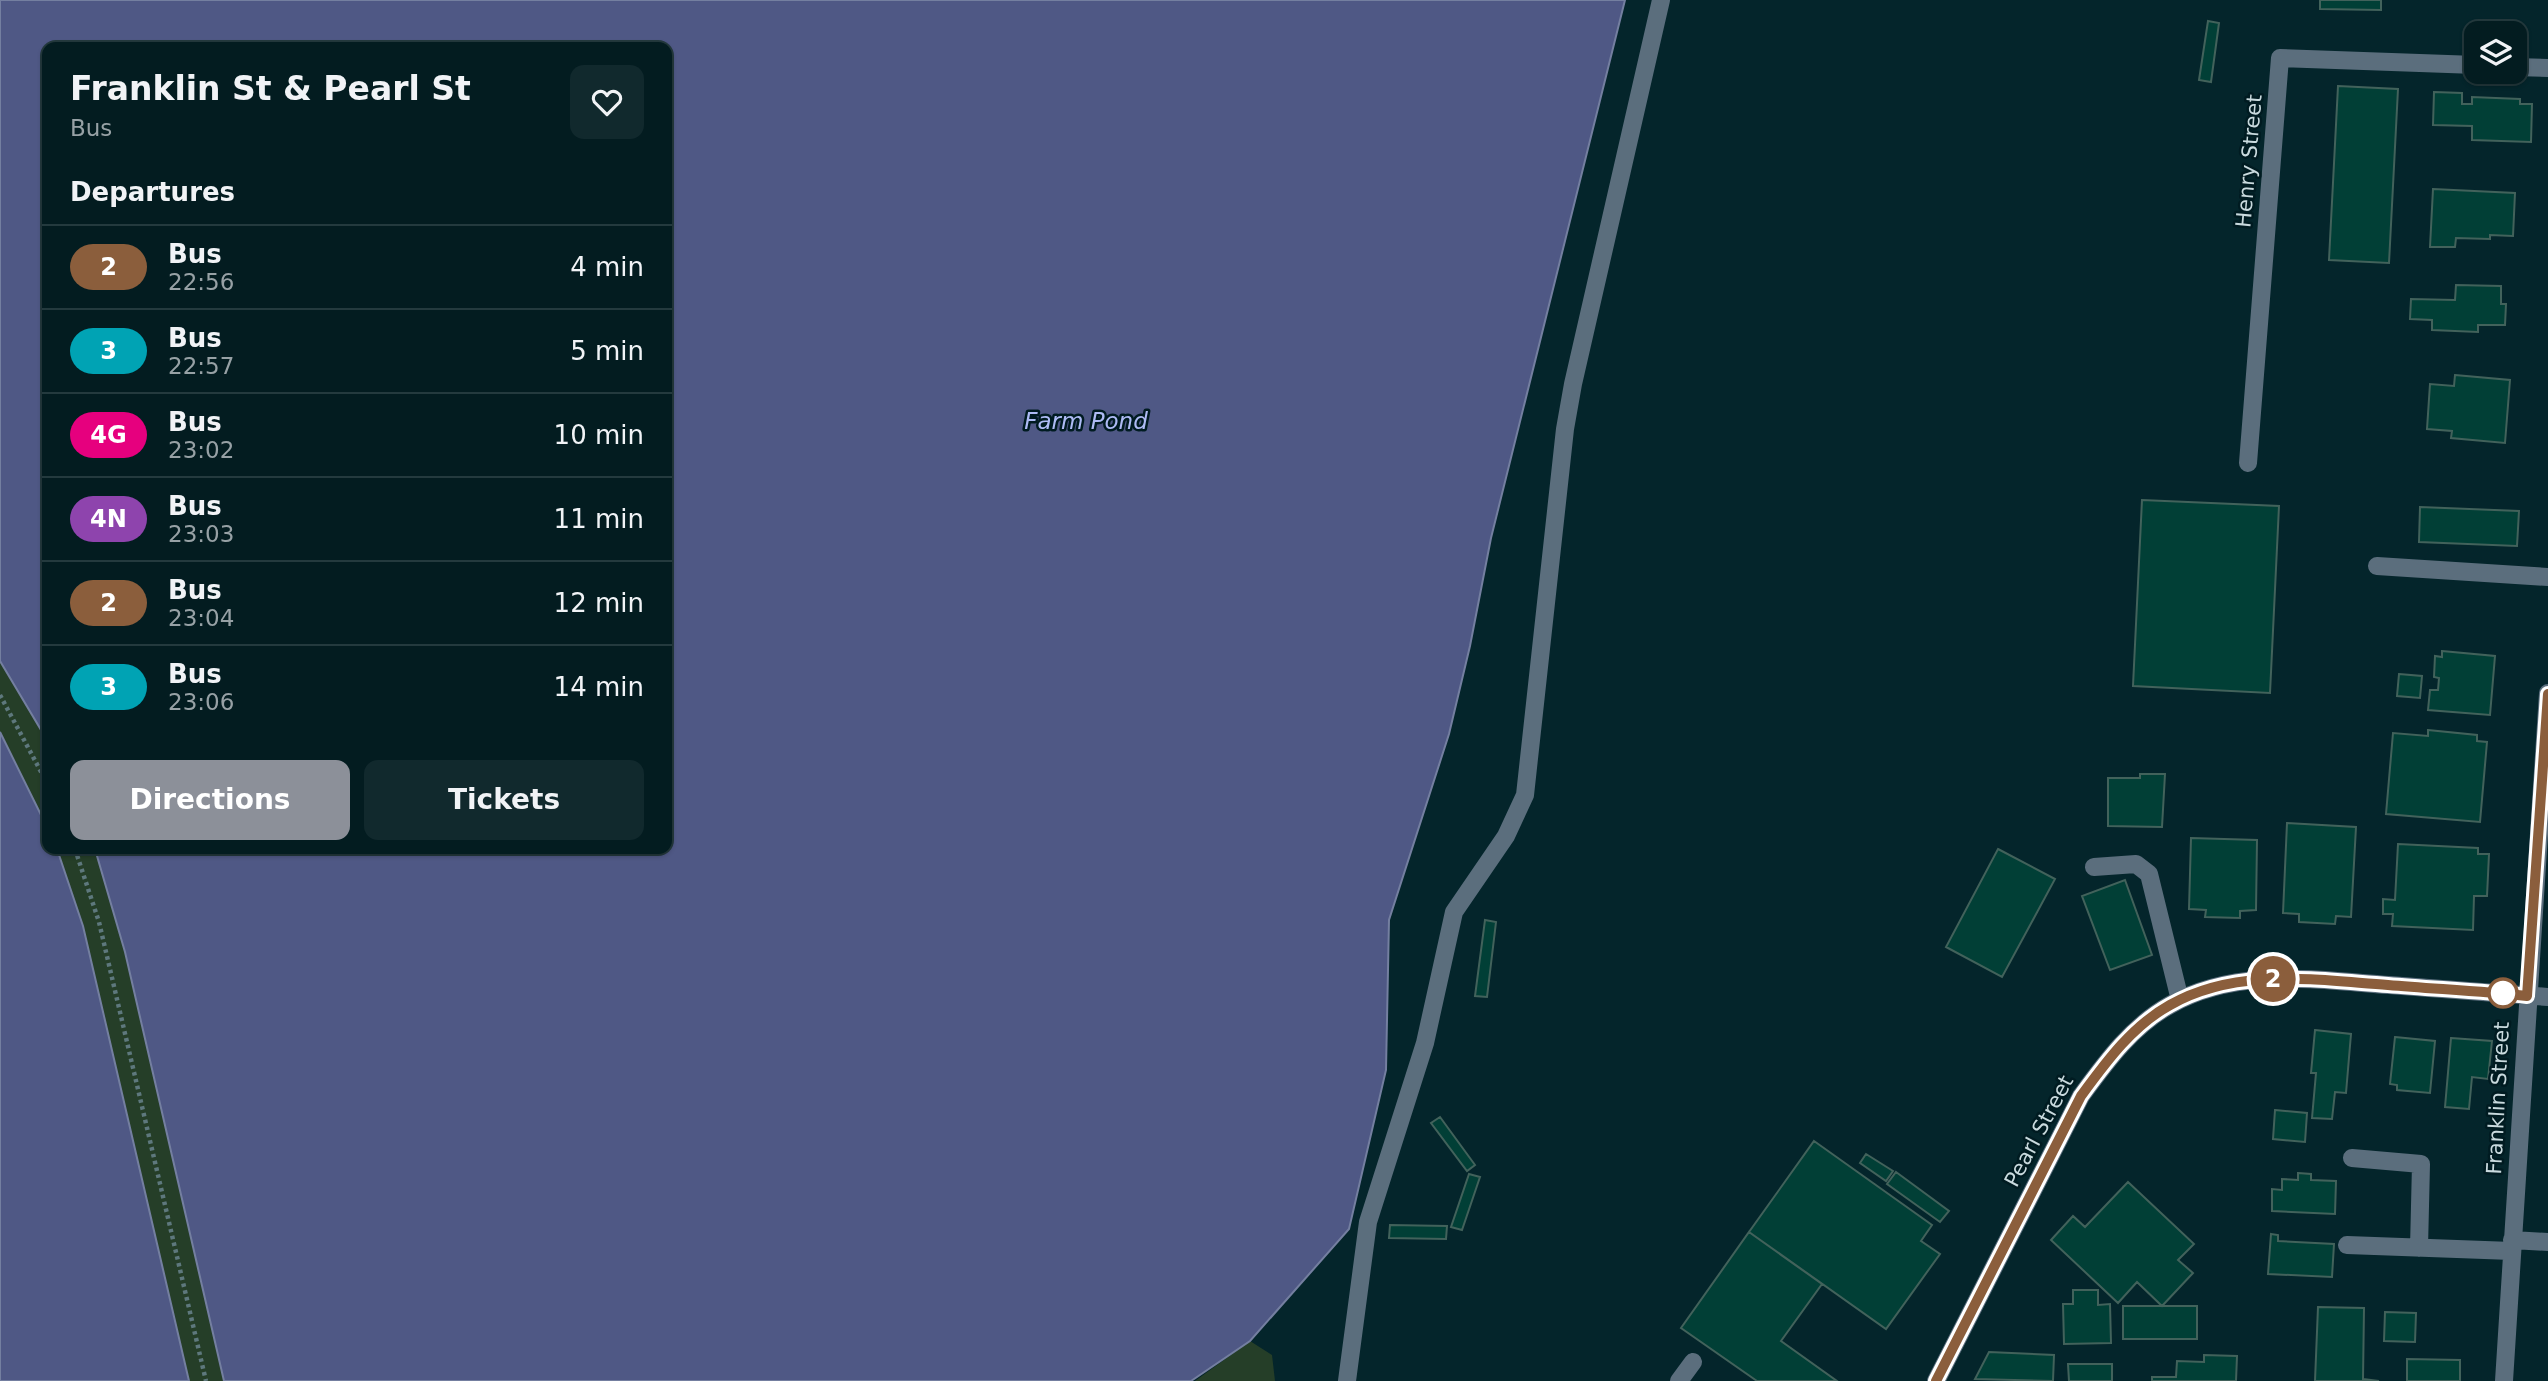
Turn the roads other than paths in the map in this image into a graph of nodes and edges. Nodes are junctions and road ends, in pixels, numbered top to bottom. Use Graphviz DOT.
graph roads {
  1 [pos="1661,0"];
  2 [pos="2464,65"];
  3 [pos="2527,67"];
  4 [pos="2548,68"];
  5 [pos="2248,463"];
  6 [pos="2377,566"];
  7 [pos="2548,577"];
  8 [pos="2548,693"];
  9 [pos="2094,867"];
  10 [pos="2527,996"];
  11 [pos="2548,997"];
  12 [pos="2180,1000"];
  13 [pos="2352,1158"];
  14 [pos="2548,1242"];
  15 [pos="2347,1244"];
  16 [pos="2512,1246"];
  17 [pos="2418,1248"];
  18 [pos="1693,1362"];
  19 [pos="1347,1381"];
  20 [pos="1679,1381"];
  21 [pos="1936,1381"];
  22 [pos="2504,1381"];
  1 -- 19 [label="street"];
  2 -- 5 [label="street, Henry Street"];
  3 -- 4 [label="street"];
  6 -- 7 [label="street"];
  8 -- 10 [label="street, Franklin Street"];
  9 -- 12 [label="street"];
  10 -- 11 [label="street, Pearl Street"];
  10 -- 12 [label="street, Pearl Street"];
  10 -- 16 [label="street, Franklin Street"];
  12 -- 21 [label="street, Pearl Street"];
  13 -- 17 [label="street"];
  14 -- 16 [label="street"];
  15 -- 17 [label="street"];
  16 -- 17 [label="street"];
  16 -- 22 [label="street, Franklin Street"];
  18 -- 20 [label="street"];
}
